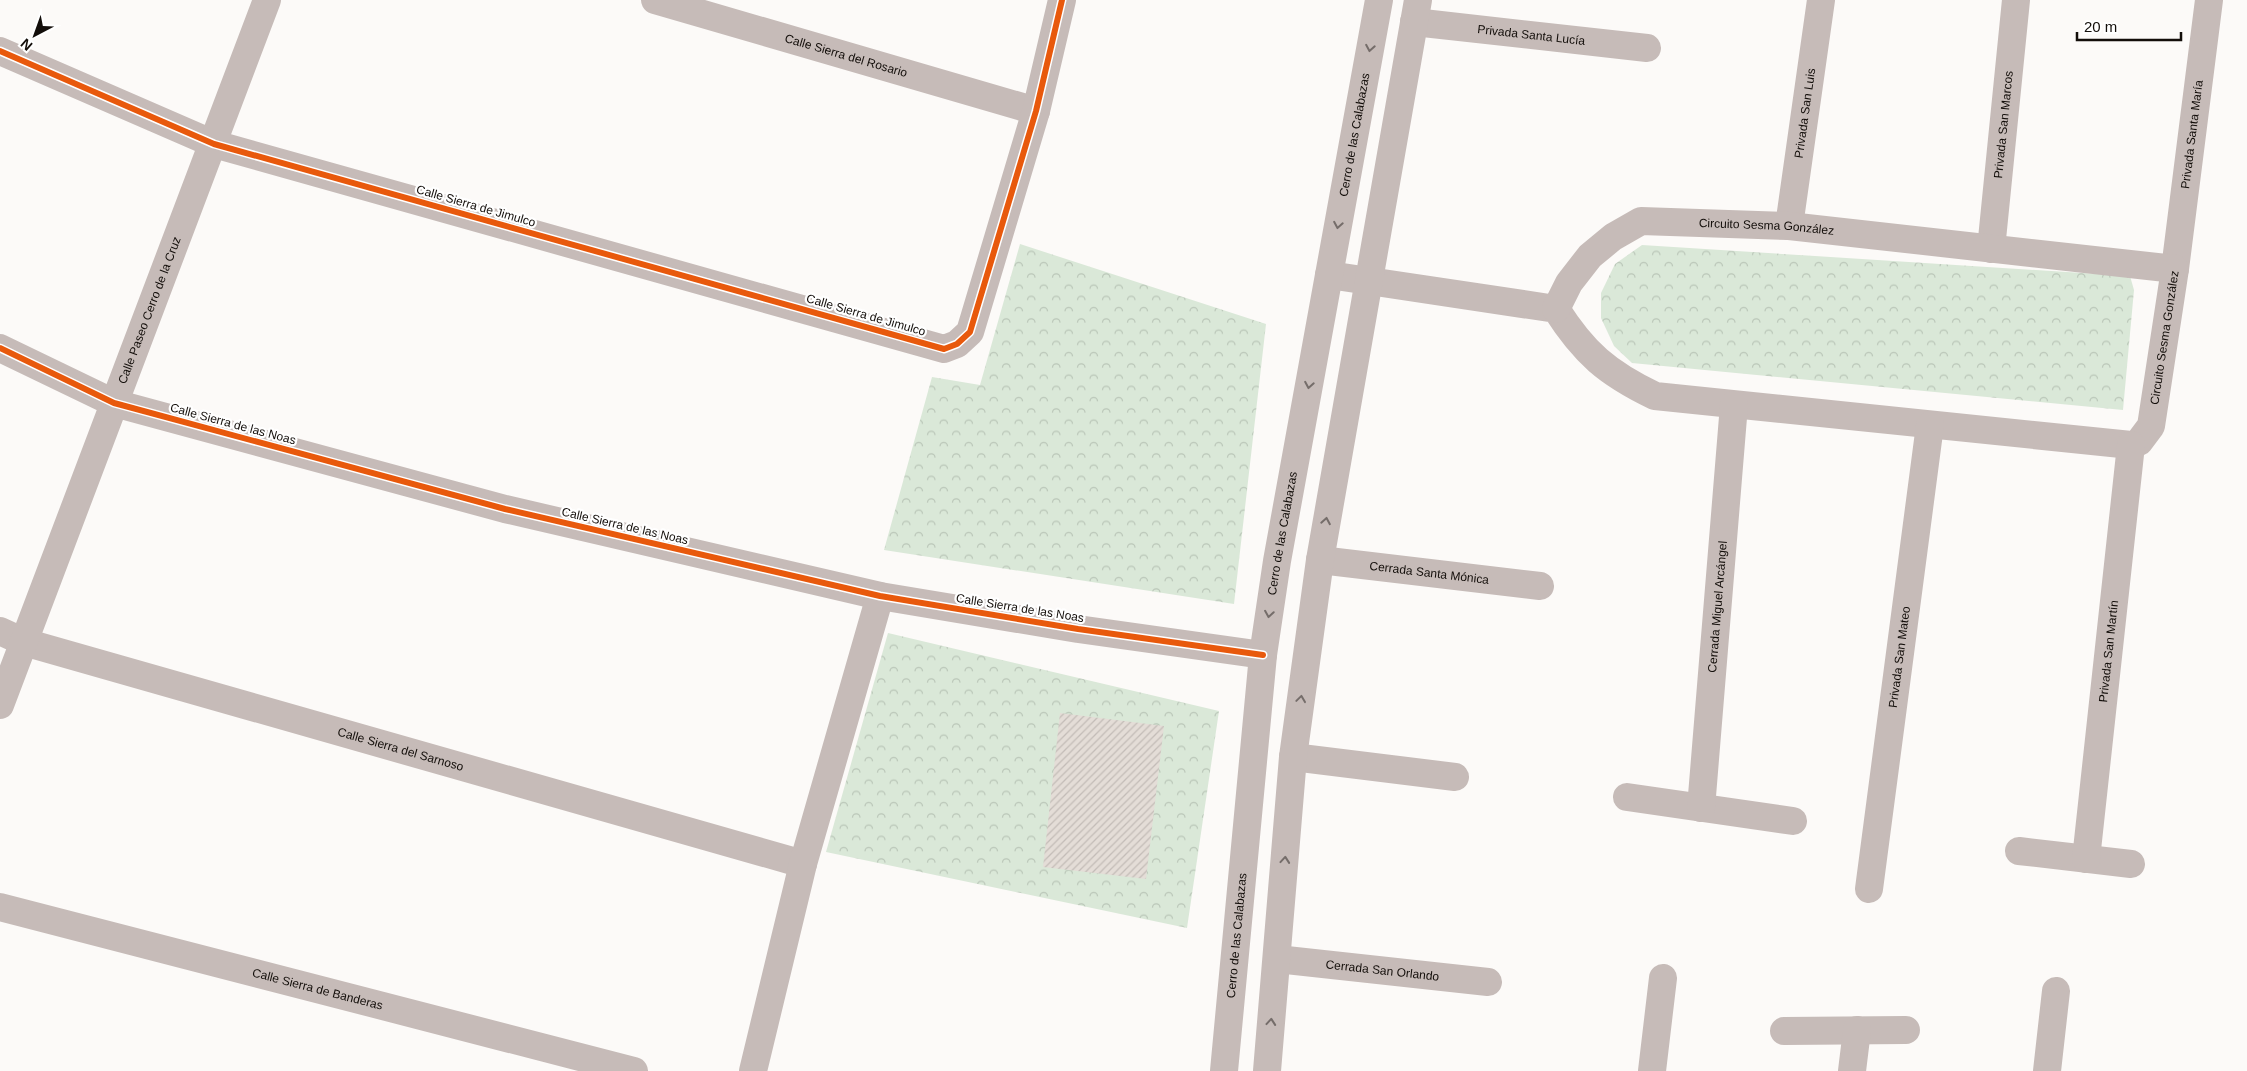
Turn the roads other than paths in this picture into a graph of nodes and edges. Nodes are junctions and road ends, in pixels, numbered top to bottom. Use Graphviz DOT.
graph roads {
  1 [pos="267,0"];
  2 [pos="655,0"];
  3 [pos="1062,0"];
  4 [pos="1379,0"];
  5 [pos="1821,0"];
  6 [pos="2016,0"];
  7 [pos="2209,0"];
  8 [pos="1416,11"];
  9 [pos="1647,48"];
  10 [pos="0,51"];
  11 [pos="1036,111"];
  12 [pos="214,144"];
  13 [pos="1790,226"];
  14 [pos="1991,249"];
  15 [pos="2175,269"];
  16 [pos="1329,275"];
  17 [pos="1368,280"];
  18 [pos="1556,309"];
  19 [pos="0,348"];
  20 [pos="114,403"];
  21 [pos="1734,404"];
  22 [pos="1930,425"];
  23 [pos="2131,445"];
  24 [pos="1320,560"];
  25 [pos="1540,586"];
  26 [pos="880,596"];
  27 [pos="12,636"];
  28 [pos="1263,656"];
  29 [pos="0,705"];
  30 [pos="1293,758"];
  31 [pos="1455,777"];
  32 [pos="1627,797"];
  33 [pos="1701,808"];
  34 [pos="1793,821"];
  35 [pos="2019,851"];
  36 [pos="2086,859"];
  37 [pos="803,864"];
  38 [pos="2130,864"];
  39 [pos="1869,888"];
  40 [pos="0,907"];
  41 [pos="1277,959"];
  42 [pos="1663,978"];
  43 [pos="1488,982"];
  44 [pos="2056,991"];
  45 [pos="1857,1030"];
  46 [pos="1906,1030"];
  47 [pos="1784,1031"];
  48 [pos="634,1071"];
  49 [pos="753,1071"];
  50 [pos="1224,1071"];
  51 [pos="1267,1071"];
  52 [pos="1652,1071"];
  53 [pos="1852,1071"];
  54 [pos="2047,1071"];
  1 -- 12 [label="street, Calle Paseo Cerro de la Cruz"];
  2 -- 11 [label="street, Calle Sierra del Rosario"];
  3 -- 11 [label="street"];
  4 -- 16 [label="street, Cerro de las Calabazas, one-way"];
  5 -- 13 [label="street, Privada San Luis"];
  6 -- 14 [label="street, Privada San Marcos"];
  7 -- 15 [label="street, Privada Santa María"];
  8 -- 9 [label="street, Privada Santa Lucía"];
  8 -- 17 [label="street"];
  10 -- 12 [label="street, Calle Sierra de Jimulco"];
  11 -- 12 [label="street, Calle Sierra de Jimulco"];
  12 -- 20 [label="street, Calle Paseo Cerro de la Cruz"];
  13 -- 14 [label="street, Circuito Sesma González"];
  13 -- 18 [label="street, Circuito Sesma González"];
  14 -- 15 [label="street, Circuito Sesma González"];
  15 -- 23 [label="street, Circuito Sesma González"];
  16 -- 17 [label="street"];
  16 -- 28 [label="street, Cerro de las Calabazas, one-way"];
  17 -- 18 [label="street"];
  24 -- 17 [label="street, one-way"];
  18 -- 21 [label="street"];
  19 -- 20 [label="street, Calle Sierra de las Noas"];
  20 -- 26 [label="street, Calle Sierra de las Noas"];
  20 -- 27 [label="street, Calle Paseo Cerro de la Cruz"];
  21 -- 22 [label="street"];
  21 -- 33 [label="street, Cerrada Miguel Arcángel"];
  22 -- 23 [label="street"];
  22 -- 39 [label="street, Privada San Mateo"];
  23 -- 36 [label="street, Privada San Martín"];
  24 -- 25 [label="street, Cerrada Santa Mónica"];
  30 -- 24 [label="street, one-way"];
  26 -- 28 [label="street, Calle Sierra de las Noas"];
  26 -- 37 [label="street"];
  27 -- 29 [label="street, Calle Paseo Cerro de la Cruz"];
  27 -- 37 [label="street, Calle Sierra del Sarnoso"];
  28 -- 50 [label="street, Cerro de las Calabazas"];
  30 -- 31 [label="street"];
  41 -- 30 [label="street, one-way"];
  32 -- 33 [label="street"];
  33 -- 34 [label="street"];
  35 -- 36 [label="street"];
  36 -- 38 [label="street"];
  37 -- 49 [label="street"];
  40 -- 48 [label="street, Calle Sierra de Banderas"];
  41 -- 43 [label="street, Cerrada San Orlando"];
  51 -- 41 [label="street, one-way"];
  42 -- 52 [label="street"];
  44 -- 54 [label="street"];
  45 -- 46 [label="street"];
  45 -- 47 [label="street"];
  45 -- 53 [label="street"];
}
